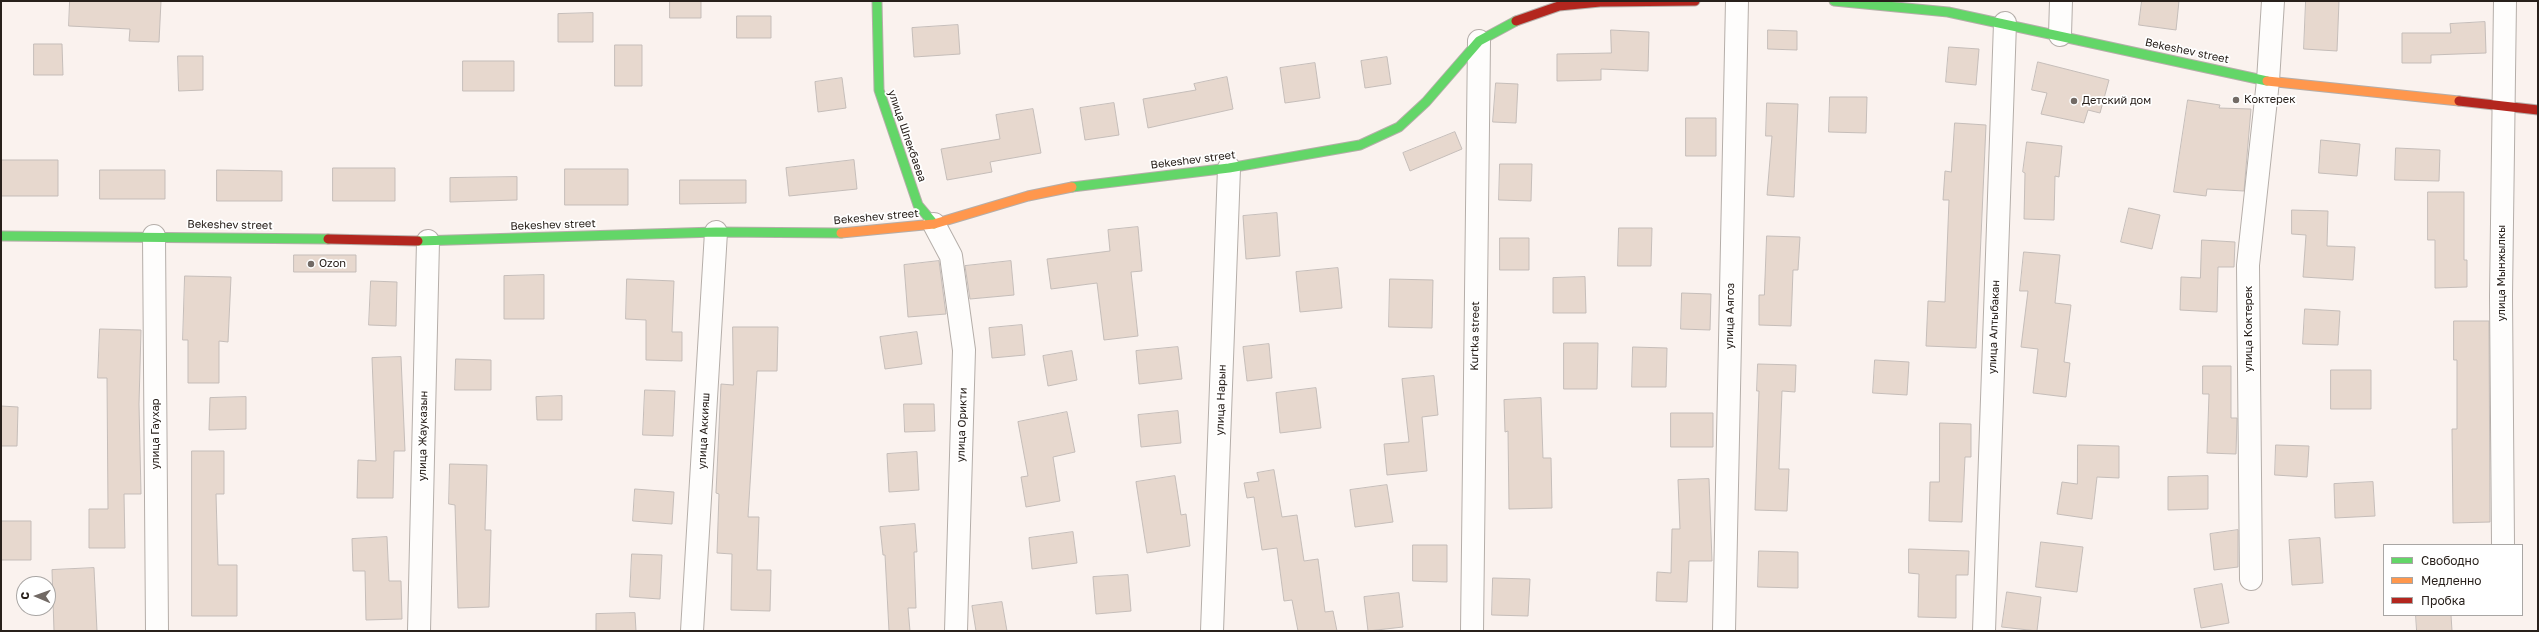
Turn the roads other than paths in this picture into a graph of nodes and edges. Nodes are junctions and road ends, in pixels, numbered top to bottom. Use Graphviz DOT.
graph roads {
  1 [pos="877,1"];
  2 [pos="1695,1"];
  3 [pos="1737,1"];
  4 [pos="1834,1"];
  5 [pos="2061,1"];
  6 [pos="2273,1"];
  7 [pos="2505,1"];
  8 [pos="1600,2"];
  9 [pos="2005,23"];
  10 [pos="2060,35"];
  11 [pos="1478,41"];
  12 [pos="2268,81"];
  13 [pos="2503,107"];
  14 [pos="2538,110"];
  15 [pos="1229,168"];
  16 [pos="934,224"];
  17 [pos="716,232"];
  18 [pos="1,236"];
  19 [pos="154,236"];
  20 [pos="428,241"];
  21 [pos="2504,544"];
  22 [pos="2251,579"];
  23 [pos="157,631"];
  24 [pos="419,631"];
  25 [pos="692,631"];
  26 [pos="956,631"];
  27 [pos="1212,631"];
  28 [pos="1472,631"];
  29 [pos="1724,631"];
  30 [pos="1984,631"];
  1 -- 16 [label="main road, улица Шпекбаева"];
  2 -- 8 [label="main road, Bekeshev street"];
  3 -- 29 [label="street, улица Аягоз"];
  4 -- 9 [label="main road, Bekeshev street"];
  5 -- 10 [label="street"];
  6 -- 12 [label="street, улица Коктерек"];
  7 -- 13 [label="street, улица Мынжылкы"];
  8 -- 11 [label="main road, Bekeshev street"];
  9 -- 10 [label="main road, Bekeshev street"];
  9 -- 30 [label="street, улица Алтыбакан"];
  10 -- 12 [label="main road, Bekeshev street"];
  11 -- 15 [label="main road, Bekeshev street"];
  11 -- 28 [label="street, Kurtka street"];
  12 -- 13 [label="main road, Bekeshev street"];
  12 -- 22 [label="street, улица Коктерек"];
  13 -- 14 [label="main road, Bekeshev street"];
  13 -- 21 [label="street, улица Мынжылкы"];
  15 -- 16 [label="main road, Bekeshev street"];
  15 -- 27 [label="street, улица Нарын"];
  16 -- 17 [label="main road, Bekeshev street"];
  16 -- 26 [label="street, улица Орикти"];
  17 -- 20 [label="main road, Bekeshev street"];
  17 -- 25 [label="street, улица Аккияш"];
  18 -- 19 [label="main road, Bekeshev street"];
  19 -- 20 [label="main road, Bekeshev street"];
  19 -- 23 [label="street, улица Гаухар"];
  20 -- 24 [label="street, улица Жауказын"];
}
